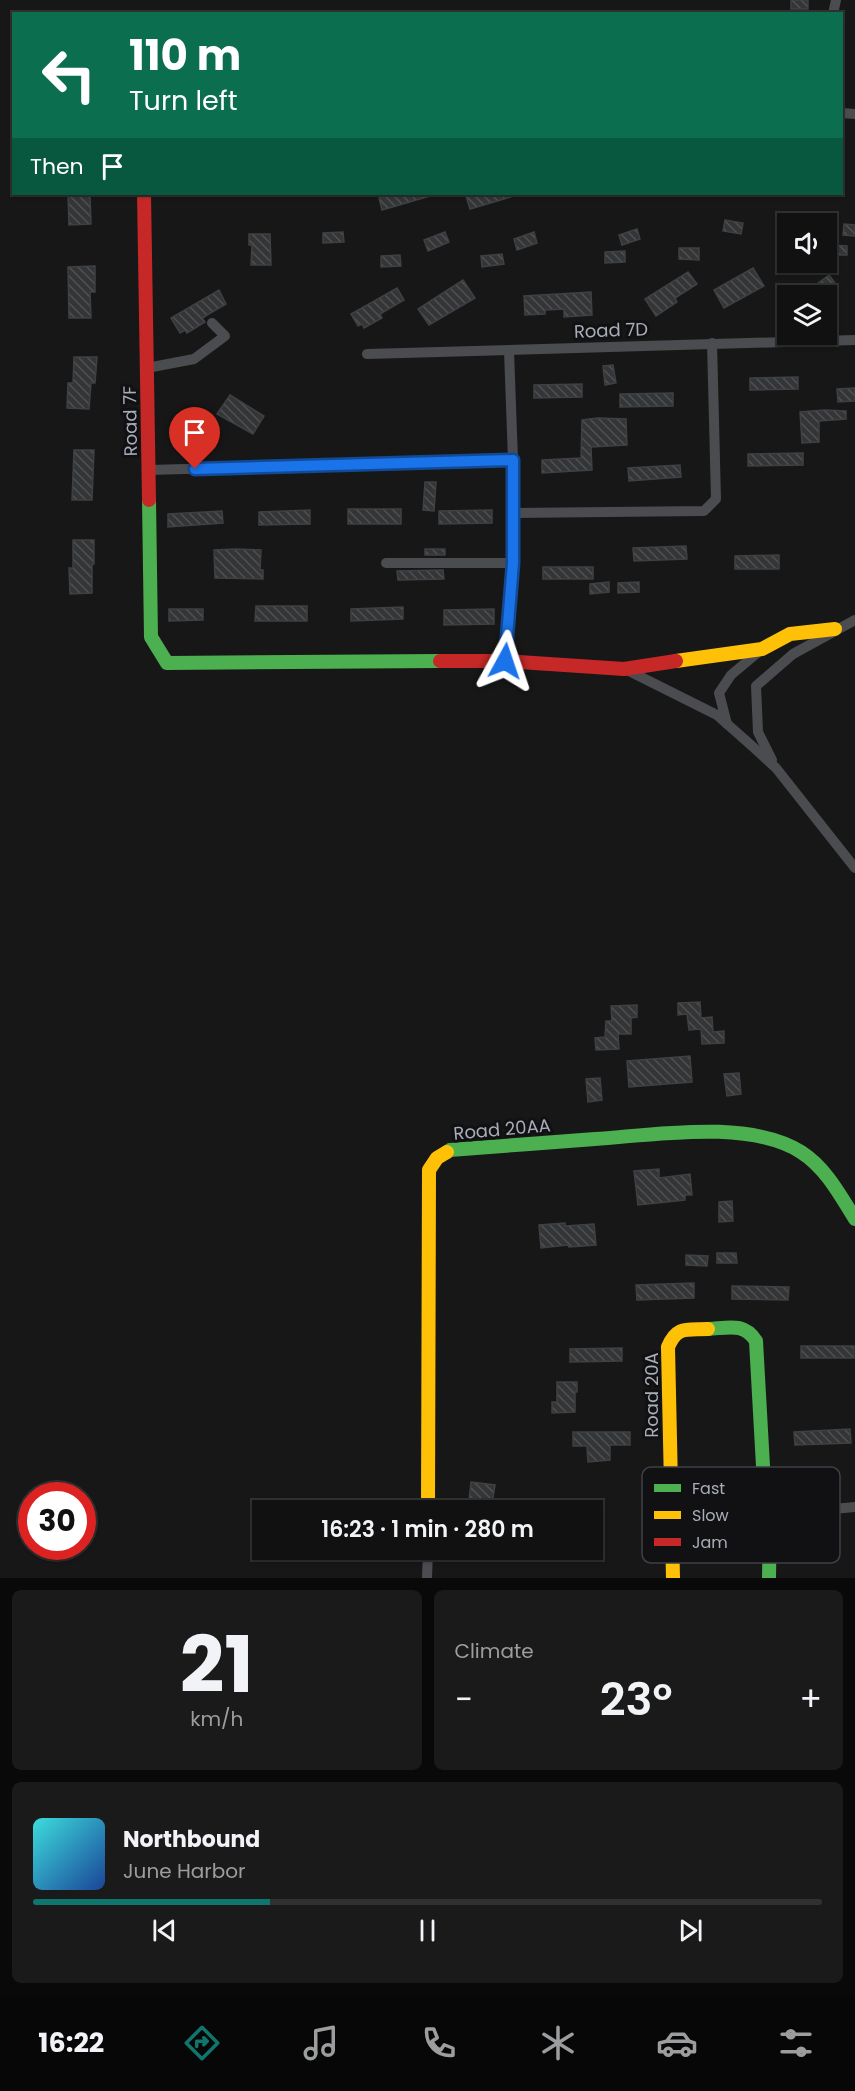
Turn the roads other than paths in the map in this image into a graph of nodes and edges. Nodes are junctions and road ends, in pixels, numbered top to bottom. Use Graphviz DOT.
graph roads {
  1 [pos="144,195"];
  2 [pos="212,323"];
  3 [pos="855,340"];
  4 [pos="712,343"];
  5 [pos="509,351"];
  6 [pos="368,354"];
  7 [pos="147,368"];
  8 [pos="513,460"];
  9 [pos="149,470"];
  10 [pos="514,513"];
  11 [pos="386,563"];
  12 [pos="513,563"];
  13 [pos="855,620"];
  14 [pos="835,629"];
  15 [pos="762,649"];
  16 [pos="505,661"];
  17 [pos="624,669"];
  18 [pos="727,724"];
  19 [pos="776,768"];
  20 [pos="855,868"];
  21 [pos="855,1219"];
  22 [pos="671,1467"];
  23 [pos="763,1467"];
  24 [pos="428,1500"];
  25 [pos="855,1507"];
  26 [pos="840,1509"];
  27 [pos="840,1509"];
  28 [pos="855,1512"];
  29 [pos="428,1560"];
  30 [pos="673,1563"];
  31 [pos="769,1563"];
  32 [pos="427,1578"];
  33 [pos="673,1578"];
  34 [pos="769,1578"];
  1 -- 7 [label="street, Road 7F"];
  2 -- 7 [label="street"];
  3 -- 4 [label="street, Road 7D"];
  4 -- 5 [label="street, Road 7D"];
  4 -- 10 [label="street"];
  5 -- 6 [label="street, Road 7D"];
  5 -- 8 [label="street"];
  7 -- 9 [label="street, Road 7F"];
  8 -- 9 [label="street"];
  8 -- 10 [label="street"];
  9 -- 16 [label="street, Road 7F"];
  10 -- 12 [label="street"];
  11 -- 12 [label="street"];
  12 -- 16 [label="street"];
  13 -- 14 [label="street"];
  14 -- 15 [label="street"];
  14 -- 19 [label="street"];
  15 -- 17 [label="street"];
  15 -- 18 [label="street"];
  16 -- 17 [label="street"];
  17 -- 18 [label="street"];
  18 -- 19 [label="street"];
  19 -- 20 [label="street"];
  21 -- 24 [label="street, Road 20AA"];
  22 -- 23 [label="street, Road 20A"];
  25 -- 26 [label="street"];
  27 -- 28 [label="street"];
  29 -- 32 [label="street"];
  30 -- 33 [label="street, Road 20A"];
  31 -- 34 [label="street, Road 20A"];
}
